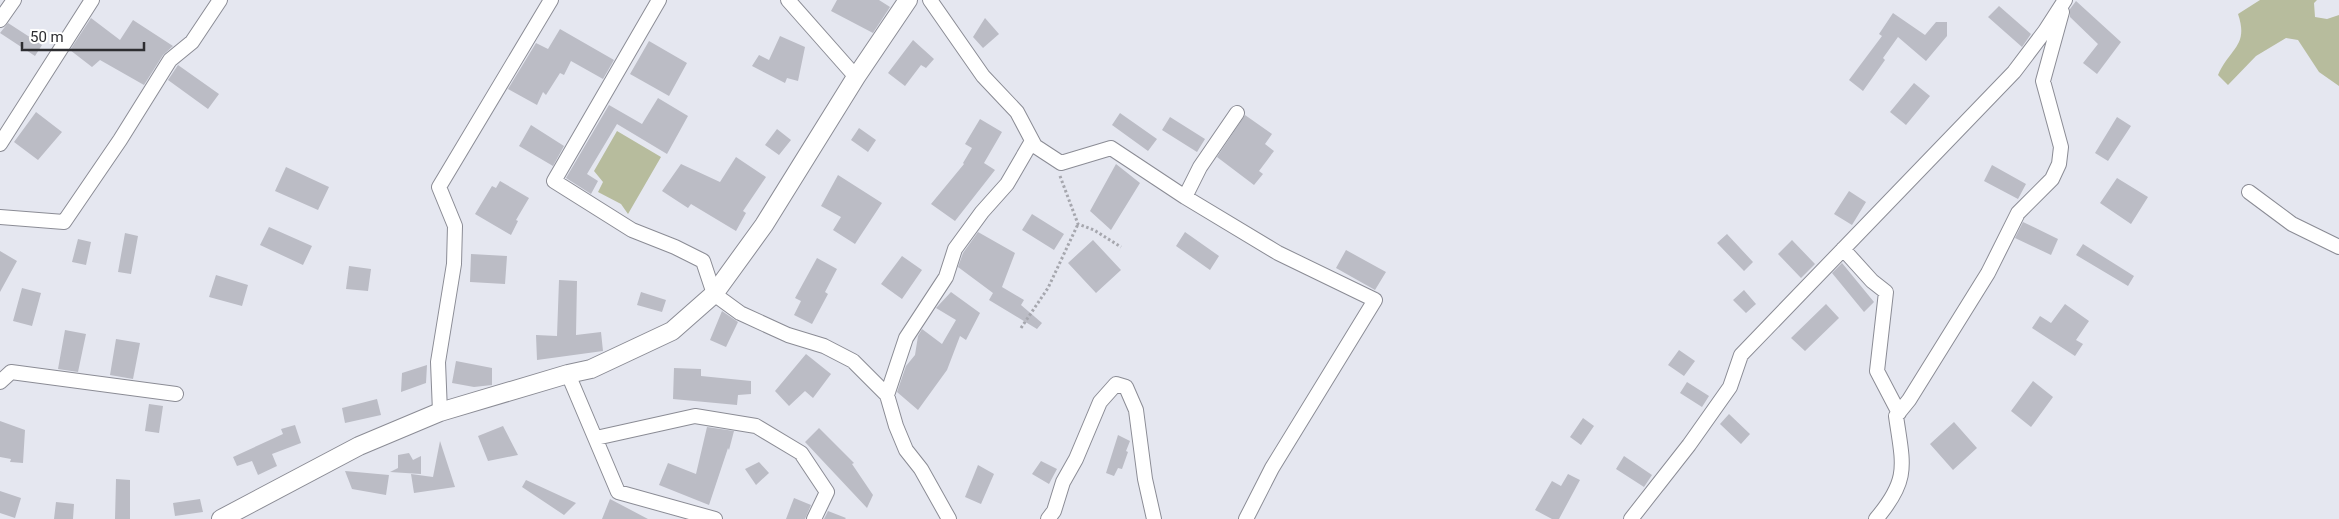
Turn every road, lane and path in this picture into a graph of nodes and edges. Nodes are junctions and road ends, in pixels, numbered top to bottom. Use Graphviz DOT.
graph roads {
  1 [pos="14,0"];
  2 [pos="92,0"];
  3 [pos="220,0"];
  4 [pos="551,0"];
  5 [pos="659,0"];
  6 [pos="788,0"];
  7 [pos="908,0"];
  8 [pos="930,0"];
  9 [pos="2066,0"];
  10 [pos="0,20"];
  11 [pos="856,77"];
  12 [pos="1236,113"];
  13 [pos="1032,141"];
  14 [pos="0,144"];
  15 [pos="1061,163"];
  16 [pos="2249,192"];
  17 [pos="1185,197"];
  18 [pos="0,217"];
  19 [pos="1078,224"];
  20 [pos="1121,247"];
  21 [pos="2339,247"];
  22 [pos="1843,249"];
  23 [pos="714,294"];
  24 [pos="1021,328"];
  25 [pos="568,374"];
  26 [pos="0,382"];
  27 [pos="176,394"];
  28 [pos="887,395"];
  29 [pos="440,412"];
  30 [pos="1899,413"];
  31 [pos="596,438"];
  32 [pos="221,519"];
  33 [pos="715,519"];
  34 [pos="814,519"];
  35 [pos="949,519"];
  36 [pos="1048,519"];
  37 [pos="1154,519"];
  38 [pos="1246,519"];
  39 [pos="1631,519"];
  40 [pos="1876,519"];
  1 -- 10 [label="street"];
  2 -- 14 [label="street"];
  3 -- 18 [label="street"];
  4 -- 29 [label="street"];
  5 -- 23 [label="street"];
  6 -- 11 [label="street"];
  7 -- 11 [label="street"];
  8 -- 13 [label="street"];
  9 -- 22 [label="street"];
  9 -- 30 [label="street"];
  11 -- 23 [label="street"];
  12 -- 17 [label="street"];
  13 -- 15 [label="street"];
  13 -- 28 [label="street"];
  15 -- 17 [label="street"];
  15 -- 19 [label="path"];
  16 -- 21 [label="street"];
  17 -- 38 [label="street"];
  19 -- 20 [label="path"];
  19 -- 24 [label="path"];
  22 -- 30 [label="street"];
  22 -- 39 [label="street"];
  23 -- 25 [label="street"];
  23 -- 28 [label="street"];
  25 -- 29 [label="street"];
  25 -- 31 [label="street"];
  26 -- 27 [label="street"];
  28 -- 35 [label="street"];
  29 -- 32 [label="street"];
  30 -- 40 [label="street"];
  31 -- 33 [label="street"];
  31 -- 34 [label="street"];
  36 -- 37 [label="street"];
}
